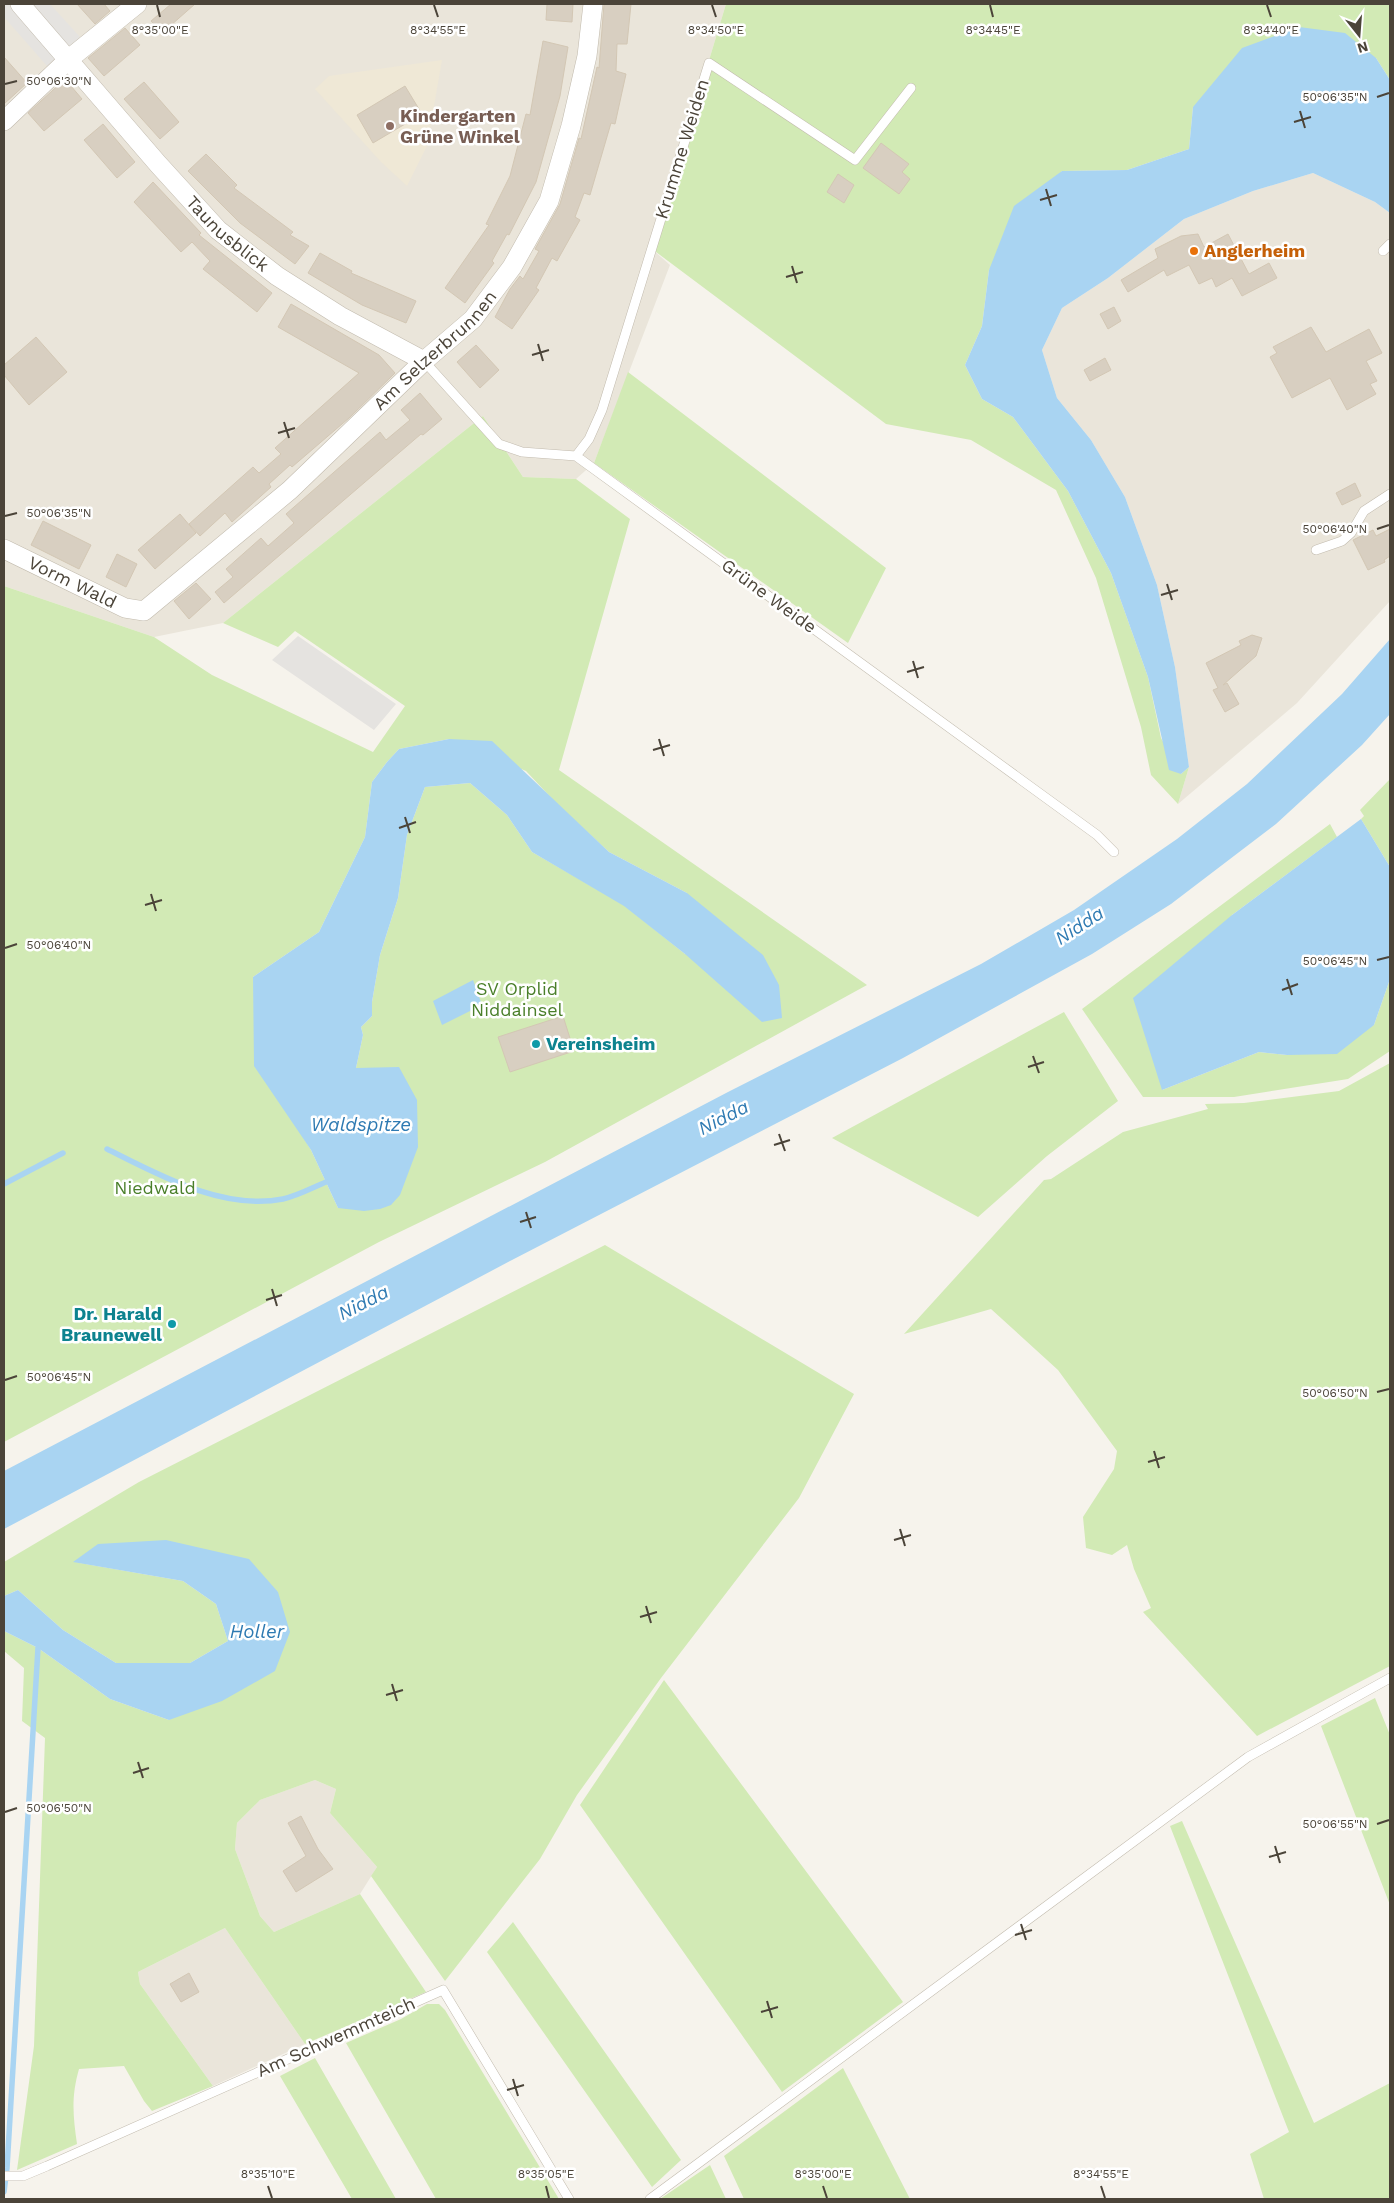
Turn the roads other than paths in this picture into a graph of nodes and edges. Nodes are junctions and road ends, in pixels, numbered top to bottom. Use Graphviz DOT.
graph roads {
  1 [pos="20,4"];
  2 [pos="138,4"];
  3 [pos="593,4"];
  4 [pos="69,59"];
  5 [pos="911,88"];
  6 [pos="4,121"];
  7 [pos="1390,244"];
  8 [pos="1383,251"];
  9 [pos="424,360"];
  10 [pos="576,456"];
  11 [pos="1390,494"];
  12 [pos="4,549"];
  13 [pos="1316,550"];
  14 [pos="144,611"];
  15 [pos="1114,852"];
  16 [pos="1390,1678"];
  17 [pos="8,2176"];
  18 [pos="569,2199"];
  19 [pos="650,2199"];
  1 -- 4 [label="street, Taunusblick"];
  2 -- 4 [label="street"];
  3 -- 9 [label="street, Am Selzerbrunnen"];
  4 -- 6 [label="street"];
  4 -- 9 [label="street, Taunusblick"];
  5 -- 10 [label="lane, Krumme Weiden"];
  7 -- 8 [label="lane"];
  9 -- 10 [label="lane"];
  9 -- 14 [label="street, Am Selzerbrunnen"];
  10 -- 15 [label="lane, Grüne Weide"];
  11 -- 13 [label="lane"];
  12 -- 14 [label="street, Vorm Wald"];
  16 -- 19 [label="lane"];
  17 -- 18 [label="lane, Am Schwemmteich"];
}
